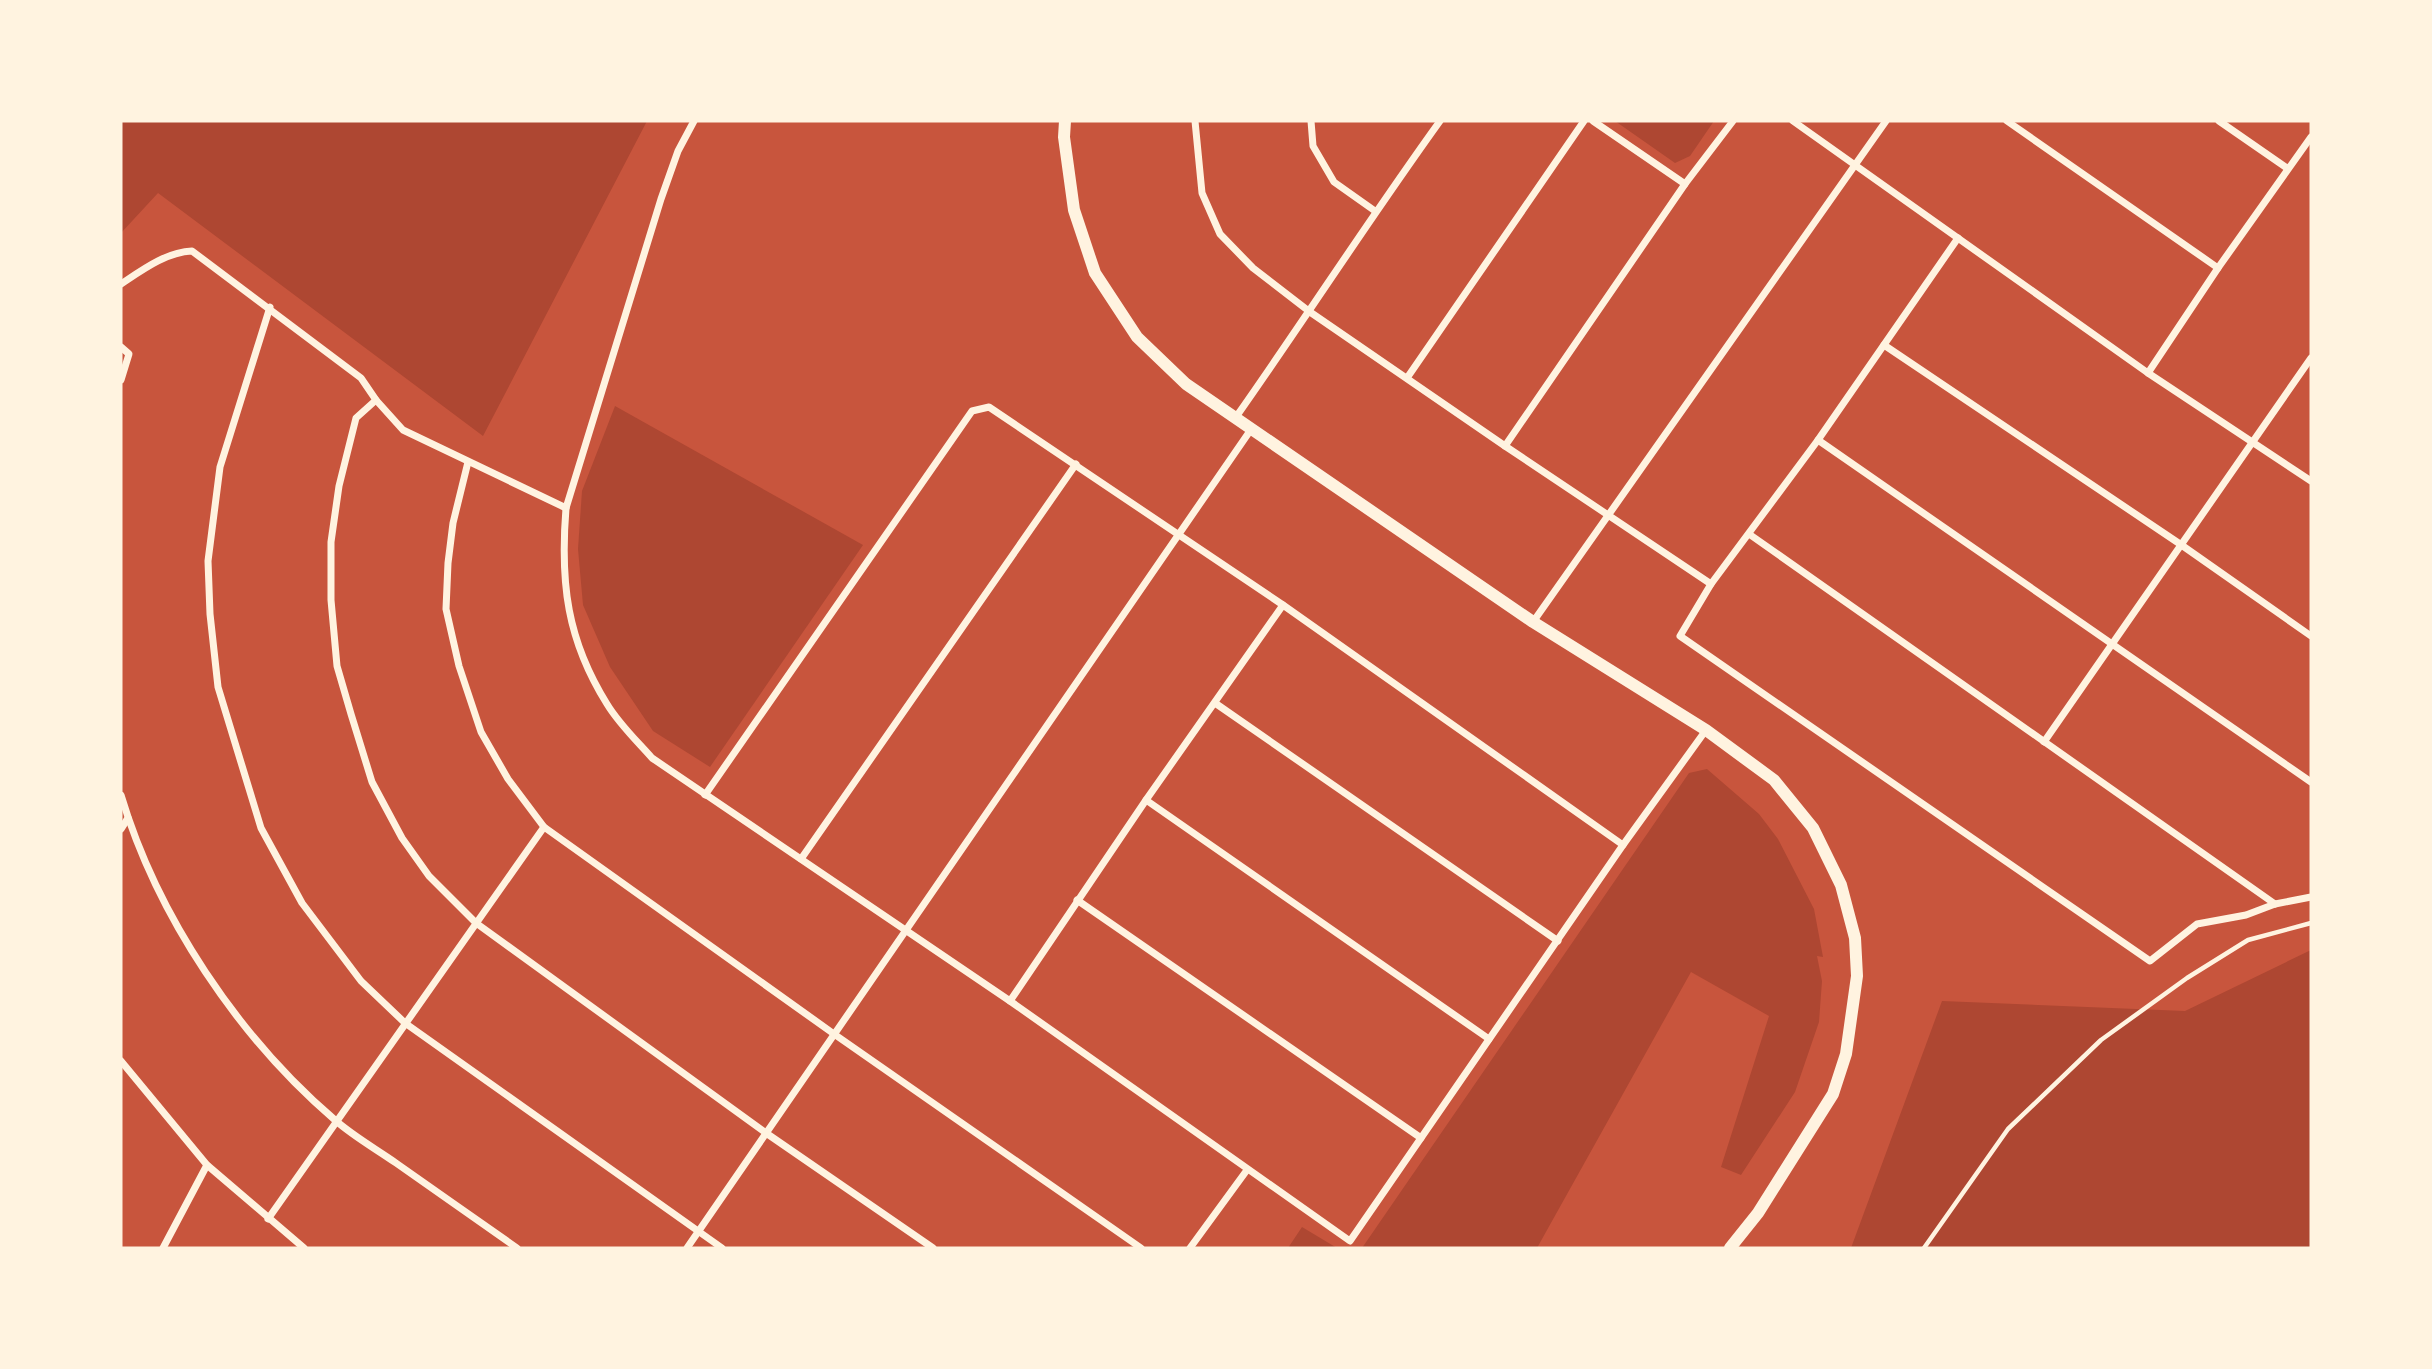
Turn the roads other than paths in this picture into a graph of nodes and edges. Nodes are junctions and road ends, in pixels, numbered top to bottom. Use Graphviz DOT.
graph roads {
  1 [pos="694,121"];
  2 [pos="1065,121"];
  3 [pos="1195,121"];
  4 [pos="1311,121"];
  5 [pos="1440,121"];
  6 [pos="1584,121"];
  7 [pos="1592,121"];
  8 [pos="1733,121"];
  9 [pos="1793,121"];
  10 [pos="1886,121"];
  11 [pos="2007,121"];
  12 [pos="2219,121"];
  13 [pos="2311,137"];
  14 [pos="1854,164"];
  15 [pos="2287,168"];
  16 [pos="1685,184"];
  17 [pos="1375,211"];
  18 [pos="1958,238"];
  19 [pos="2218,268"];
  20 [pos="121,284"];
  21 [pos="270,307"];
  22 [pos="1310,312"];
  23 [pos="1884,345"];
  24 [pos="121,347"];
  25 [pos="2311,358"];
  26 [pos="2148,373"];
  27 [pos="1407,378"];
  28 [pos="121,380"];
  29 [pos="376,400"];
  30 [pos="1236,417"];
  31 [pos="1252,428"];
  32 [pos="1818,440"];
  33 [pos="2253,440"];
  34 [pos="1505,446"];
  35 [pos="468,462"];
  36 [pos="1076,464"];
  37 [pos="2311,481"];
  38 [pos="566,508"];
  39 [pos="1608,515"];
  40 [pos="1179,534"];
  41 [pos="1749,534"];
  42 [pos="2180,544"];
  43 [pos="1711,584"];
  44 [pos="1283,606"];
  45 [pos="1533,622"];
  46 [pos="2311,636"];
  47 [pos="2112,643"];
  48 [pos="1215,703"];
  49 [pos="1706,730"];
  50 [pos="2044,742"];
  51 [pos="2311,782"];
  52 [pos="121,795"];
  53 [pos="705,795"];
  54 [pos="1146,800"];
  55 [pos="128,818"];
  56 [pos="544,827"];
  57 [pos="121,829"];
  58 [pos="1623,845"];
  59 [pos="801,859"];
  60 [pos="2311,897"];
  61 [pos="1077,900"];
  62 [pos="2275,904"];
  63 [pos="476,923"];
  64 [pos="906,930"];
  65 [pos="1558,941"];
  66 [pos="1010,1000"];
  67 [pos="405,1023"];
  68 [pos="834,1034"];
  69 [pos="1489,1039"];
  70 [pos="122,1068"];
  71 [pos="337,1121"];
  72 [pos="766,1133"];
  73 [pos="1422,1138"];
  74 [pos="207,1165"];
  75 [pos="1247,1170"];
  76 [pos="268,1219"];
  77 [pos="698,1231"];
  78 [pos="163,1248"];
  79 [pos="304,1248"];
  80 [pos="517,1248"];
  81 [pos="687,1248"];
  82 [pos="722,1248"];
  83 [pos="933,1248"];
  84 [pos="1140,1248"];
  85 [pos="1190,1248"];
  86 [pos="1730,1248"];
  1 -- 38 [label="street"];
  2 -- 30 [label="street"];
  3 -- 22 [label="street"];
  4 -- 17 [label="street"];
  5 -- 17 [label="street"];
  6 -- 27 [label="street"];
  7 -- 16 [label="street"];
  8 -- 16 [label="street"];
  9 -- 14 [label="street"];
  10 -- 14 [label="street"];
  11 -- 19 [label="street"];
  12 -- 15 [label="street"];
  13 -- 15 [label="street"];
  14 -- 18 [label="street"];
  14 -- 39 [label="street"];
  15 -- 19 [label="street"];
  16 -- 34 [label="street"];
  17 -- 22 [label="street"];
  18 -- 23 [label="street"];
  18 -- 26 [label="street"];
  19 -- 26 [label="street"];
  20 -- 21 [label="street"];
  21 -- 29 [label="street"];
  21 -- 67 [label="street"];
  22 -- 27 [label="street"];
  22 -- 30 [label="street"];
  23 -- 32 [label="street"];
  23 -- 42 [label="street"];
  24 -- 28 [label="street"];
  25 -- 33 [label="street"];
  26 -- 33 [label="street"];
  27 -- 34 [label="street"];
  29 -- 35 [label="street"];
  29 -- 63 [label="street"];
  30 -- 31 [label="street"];
  31 -- 40 [label="street"];
  31 -- 45 [label="street"];
  32 -- 41 [label="street"];
  32 -- 47 [label="street"];
  33 -- 37 [label="street"];
  33 -- 42 [label="street"];
  34 -- 39 [label="street"];
  35 -- 38 [label="street"];
  35 -- 56 [label="street"];
  36 -- 40 [label="street"];
  36 -- 53 [label="street"];
  36 -- 59 [label="street"];
  38 -- 53 [label="street"];
  39 -- 43 [label="street"];
  39 -- 45 [label="street"];
  40 -- 44 [label="street"];
  40 -- 64 [label="street"];
  41 -- 43 [label="street"];
  41 -- 50 [label="street"];
  42 -- 46 [label="street"];
  42 -- 47 [label="street"];
  43 -- 62 [label="street"];
  44 -- 48 [label="street"];
  44 -- 58 [label="street"];
  45 -- 49 [label="street"];
  47 -- 50 [label="street"];
  47 -- 51 [label="street"];
  48 -- 54 [label="street"];
  48 -- 65 [label="street"];
  49 -- 58 [label="street"];
  49 -- 86 [label="street"];
  50 -- 62 [label="street"];
  52 -- 55 [label="street"];
  53 -- 59 [label="street"];
  54 -- 61 [label="street"];
  54 -- 69 [label="street"];
  55 -- 57 [label="street"];
  55 -- 71 [label="street"];
  56 -- 63 [label="street"];
  56 -- 68 [label="street"];
  58 -- 65 [label="street"];
  59 -- 64 [label="street"];
  60 -- 62 [label="street"];
  61 -- 66 [label="street"];
  61 -- 73 [label="street"];
  63 -- 67 [label="street"];
  63 -- 72 [label="street"];
  64 -- 66 [label="street"];
  64 -- 68 [label="street"];
  65 -- 69 [label="street"];
  66 -- 75 [label="street"];
  67 -- 71 [label="street"];
  67 -- 77 [label="street"];
  68 -- 72 [label="street"];
  68 -- 84 [label="street"];
  69 -- 73 [label="street"];
  70 -- 74 [label="street"];
  71 -- 76 [label="street"];
  71 -- 80 [label="street"];
  72 -- 77 [label="street"];
  72 -- 83 [label="street"];
  73 -- 75 [label="street"];
  74 -- 76 [label="street"];
  74 -- 78 [label="street"];
  75 -- 85 [label="street"];
  76 -- 79 [label="street"];
  77 -- 81 [label="street"];
  77 -- 82 [label="street"];
}
